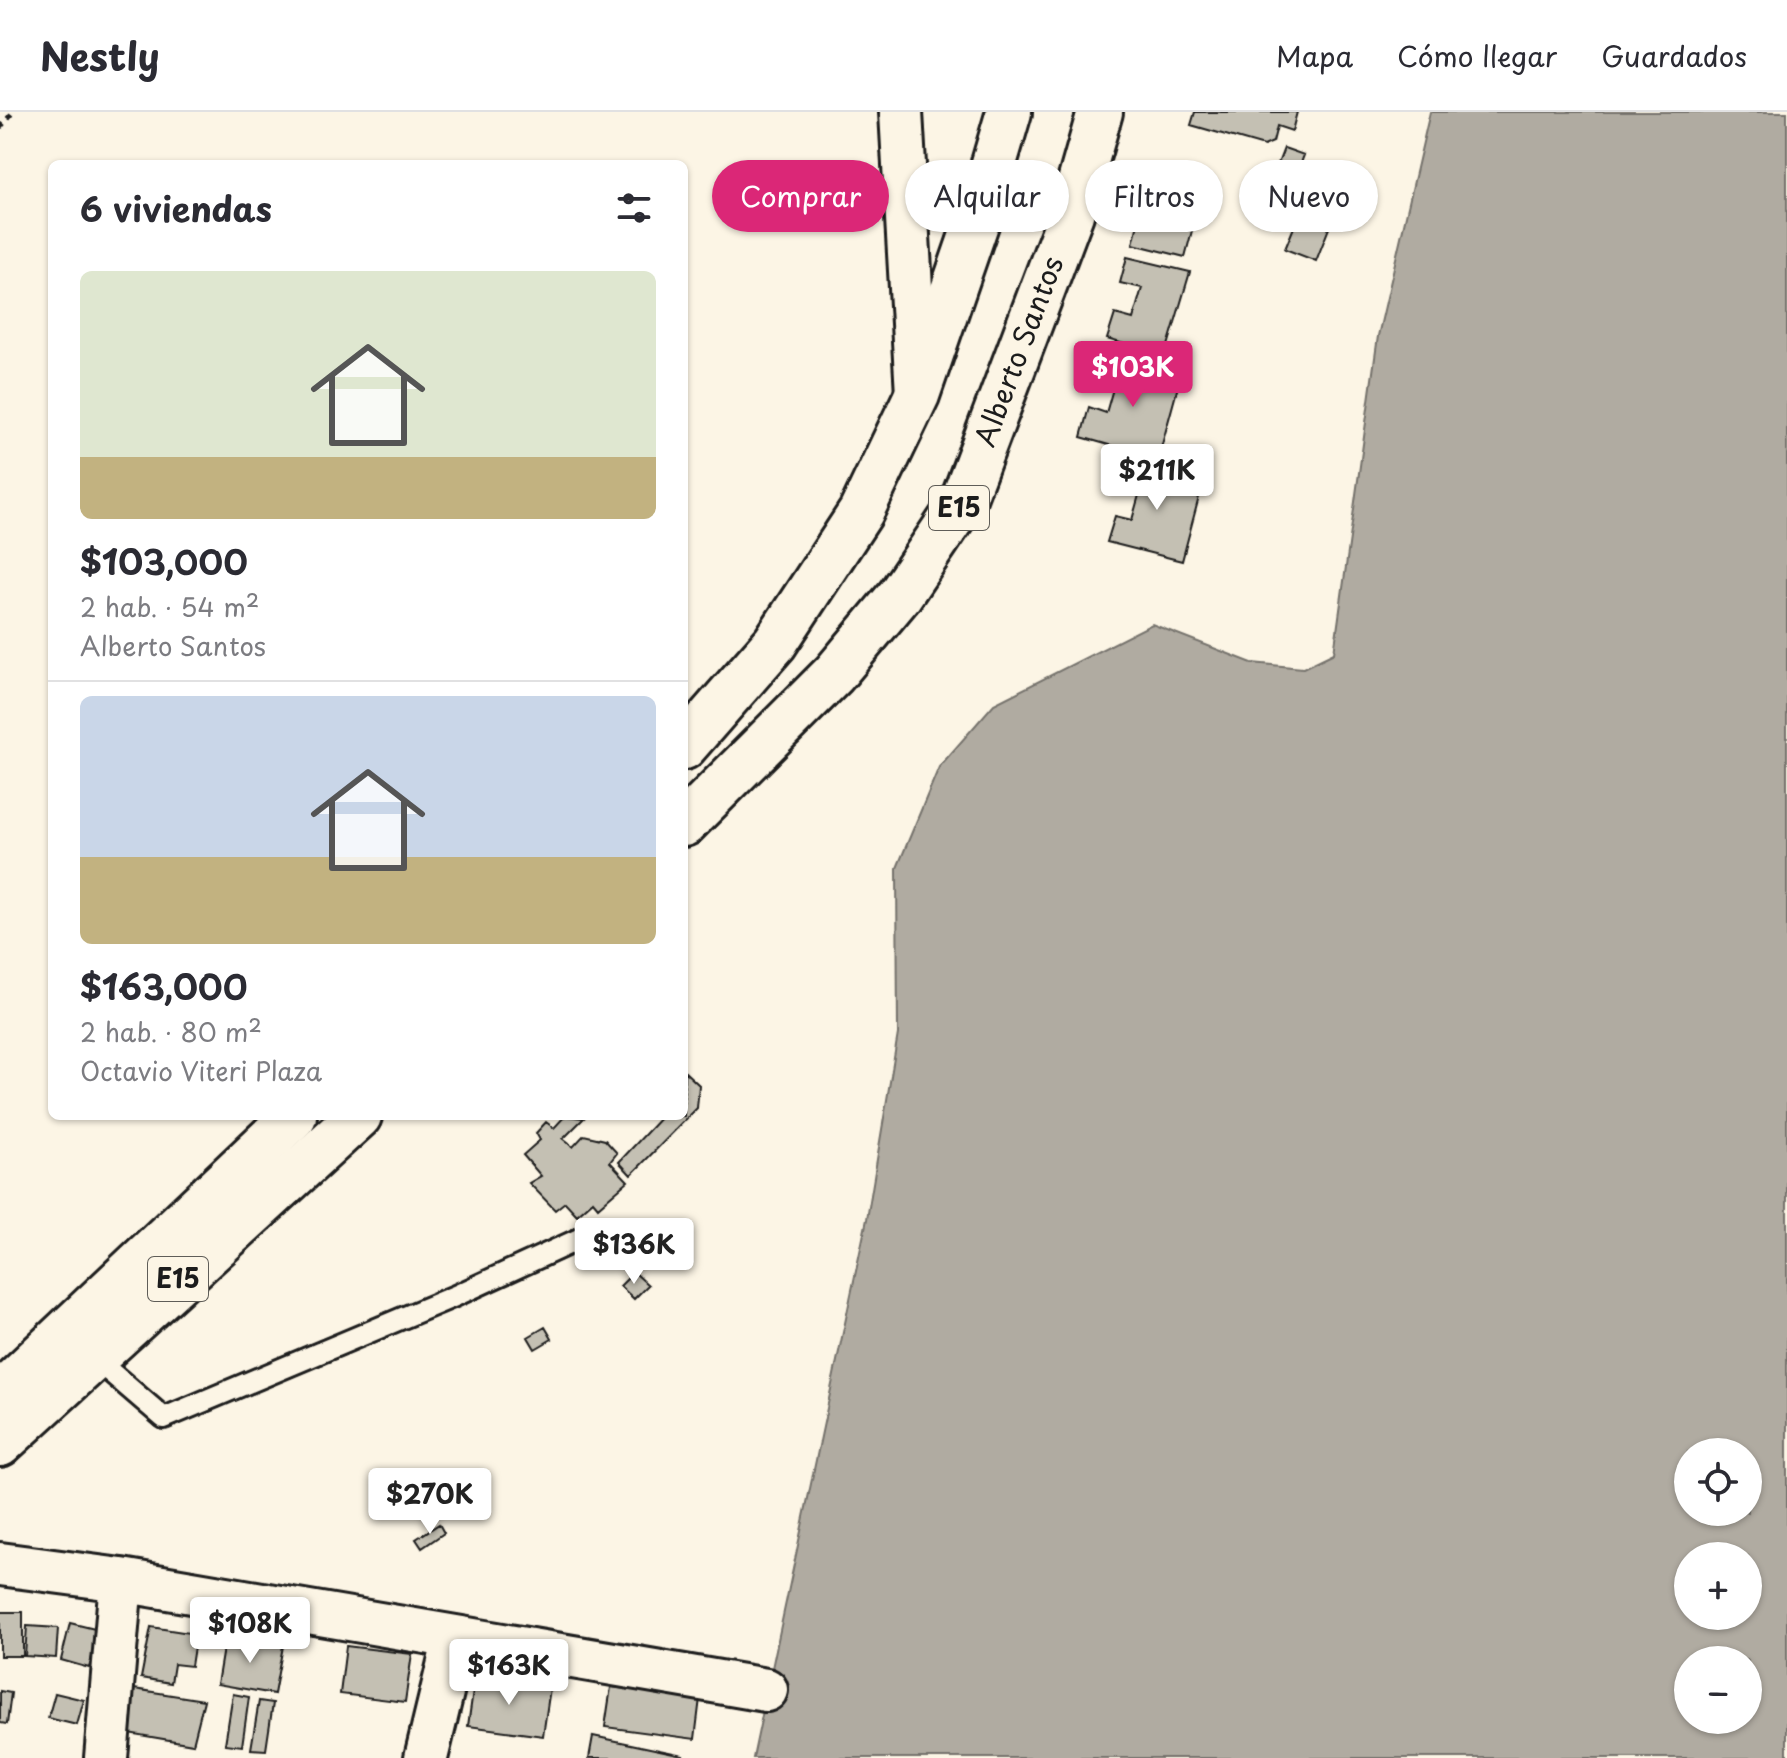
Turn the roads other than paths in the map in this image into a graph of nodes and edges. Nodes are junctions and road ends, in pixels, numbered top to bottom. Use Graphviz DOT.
graph roads {
  1 [pos="901,112"];
  2 [pos="1009,112"];
  3 [pos="1100,112"];
  4 [pos="917,395"];
  5 [pos="688,742"];
  6 [pos="688,820"];
  7 [pos="290,1120"];
  8 [pos="355,1120"];
  9 [pos="590,1234"];
  10 [pos="93,1357"];
  11 [pos="0,1394"];
  12 [pos="0,1444"];
  13 [pos="0,1564"];
  14 [pos="121,1580"];
  15 [pos="455,1638"];
  16 [pos="766,1690"];
  17 [pos="106,1758"];
  18 [pos="426,1758"];
  1 -- 4 [label="street"];
  2 -- 4 [label="highway"];
  3 -- 6 [label="highway, Alberto Santos / E15"];
  4 -- 5 [label="highway"];
  7 -- 11 [label="highway, E15"];
  8 -- 10 [label="highway, E15"];
  9 -- 10 [label="lane"];
  10 -- 12 [label="highway, E15"];
  13 -- 14 [label="street"];
  14 -- 15 [label="street"];
  14 -- 17 [label="street"];
  15 -- 16 [label="street"];
  15 -- 18 [label="street"];
}
